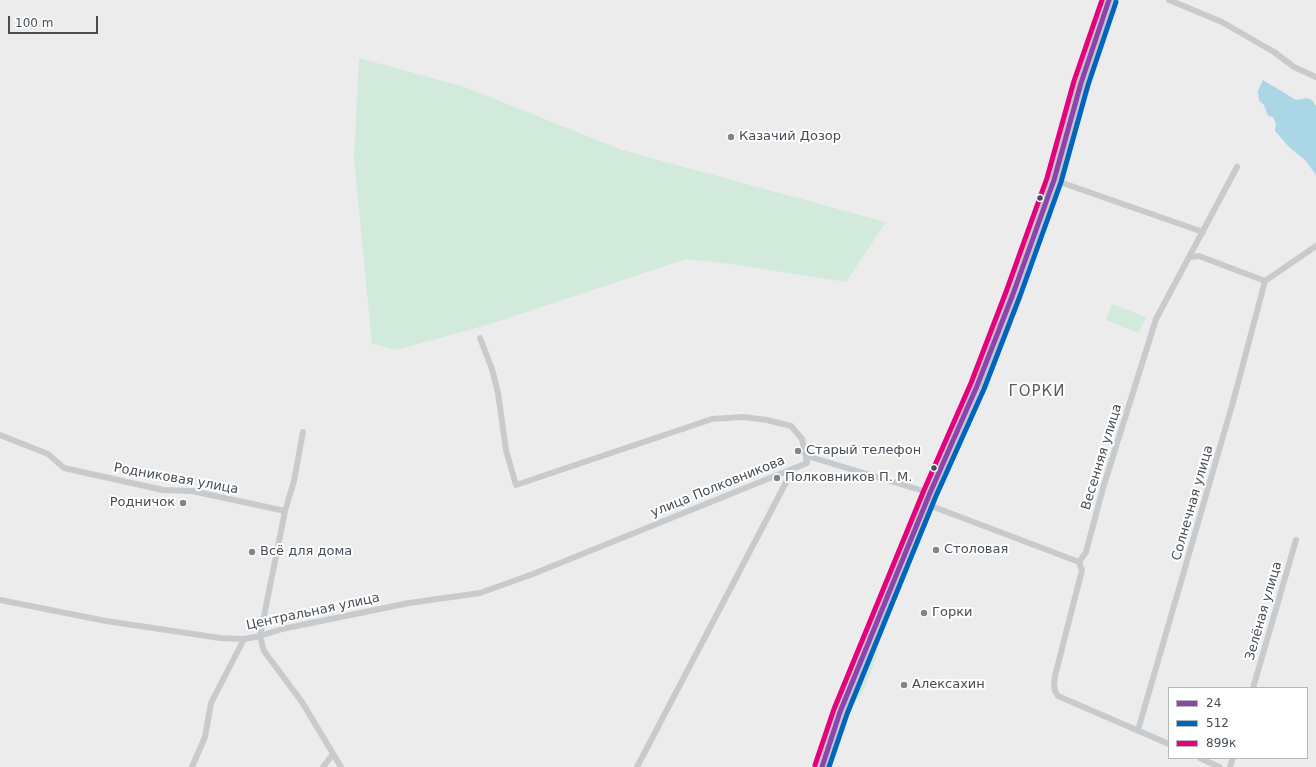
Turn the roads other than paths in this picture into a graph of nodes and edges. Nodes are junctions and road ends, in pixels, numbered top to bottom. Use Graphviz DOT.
graph roads {
  1 [pos="1109,0"];
  2 [pos="1169,0"];
  3 [pos="1316,77"];
  4 [pos="1237,167"];
  5 [pos="1054,180"];
  6 [pos="1203,232"];
  7 [pos="1316,246"];
  8 [pos="1190,258"];
  9 [pos="1265,281"];
  10 [pos="480,338"];
  11 [pos="303,432"];
  12 [pos="0,435"];
  13 [pos="807,456"];
  14 [pos="793,469"];
  15 [pos="930,494"];
  16 [pos="926,504"];
  17 [pos="285,511"];
  18 [pos="1296,540"];
  19 [pos="1079,562"];
  20 [pos="510,582"];
  21 [pos="0,600"];
  22 [pos="260,636"];
  23 [pos="244,639"];
  24 [pos="1253,687"];
  25 [pos="1138,730"];
  26 [pos="1168,744"];
  27 [pos="333,754"];
  28 [pos="1202,759"];
  29 [pos="192,767"];
  30 [pos="323,767"];
  31 [pos="341,767"];
  32 [pos="637,767"];
  33 [pos="822,767"];
  34 [pos="1219,767"];
  1 -- 5 [label="main road"];
  2 -- 3 [label="street"];
  4 -- 6 [label="street, Весенняя улица"];
  5 -- 6 [label="street"];
  5 -- 15 [label="main road"];
  6 -- 8 [label="street, Весенняя улица"];
  7 -- 9 [label="street"];
  8 -- 9 [label="street"];
  8 -- 19 [label="street, Весенняя улица"];
  9 -- 25 [label="street, Солнечная улица"];
  10 -- 13 [label="street"];
  11 -- 17 [label="street"];
  12 -- 17 [label="street, Родниковая улица"];
  13 -- 14 [label="street, улица Полковникова"];
  13 -- 15 [label="street"];
  14 -- 20 [label="street, улица Полковникова"];
  14 -- 32 [label="street"];
  15 -- 16 [label="main road"];
  16 -- 19 [label="street"];
  16 -- 33 [label="main road"];
  17 -- 22 [label="street"];
  18 -- 24 [label="street, Зелёная улица"];
  19 -- 25 [label="street, Весенняя улица"];
  20 -- 22 [label="street, Центральная улица"];
  21 -- 23 [label="street, Центральная улица"];
  22 -- 23 [label="street, Центральная улица"];
  22 -- 27 [label="street"];
  23 -- 29 [label="street"];
  25 -- 26 [label="street"];
  27 -- 30 [label="street"];
  27 -- 31 [label="street"];
  28 -- 34 [label="street"];
}
